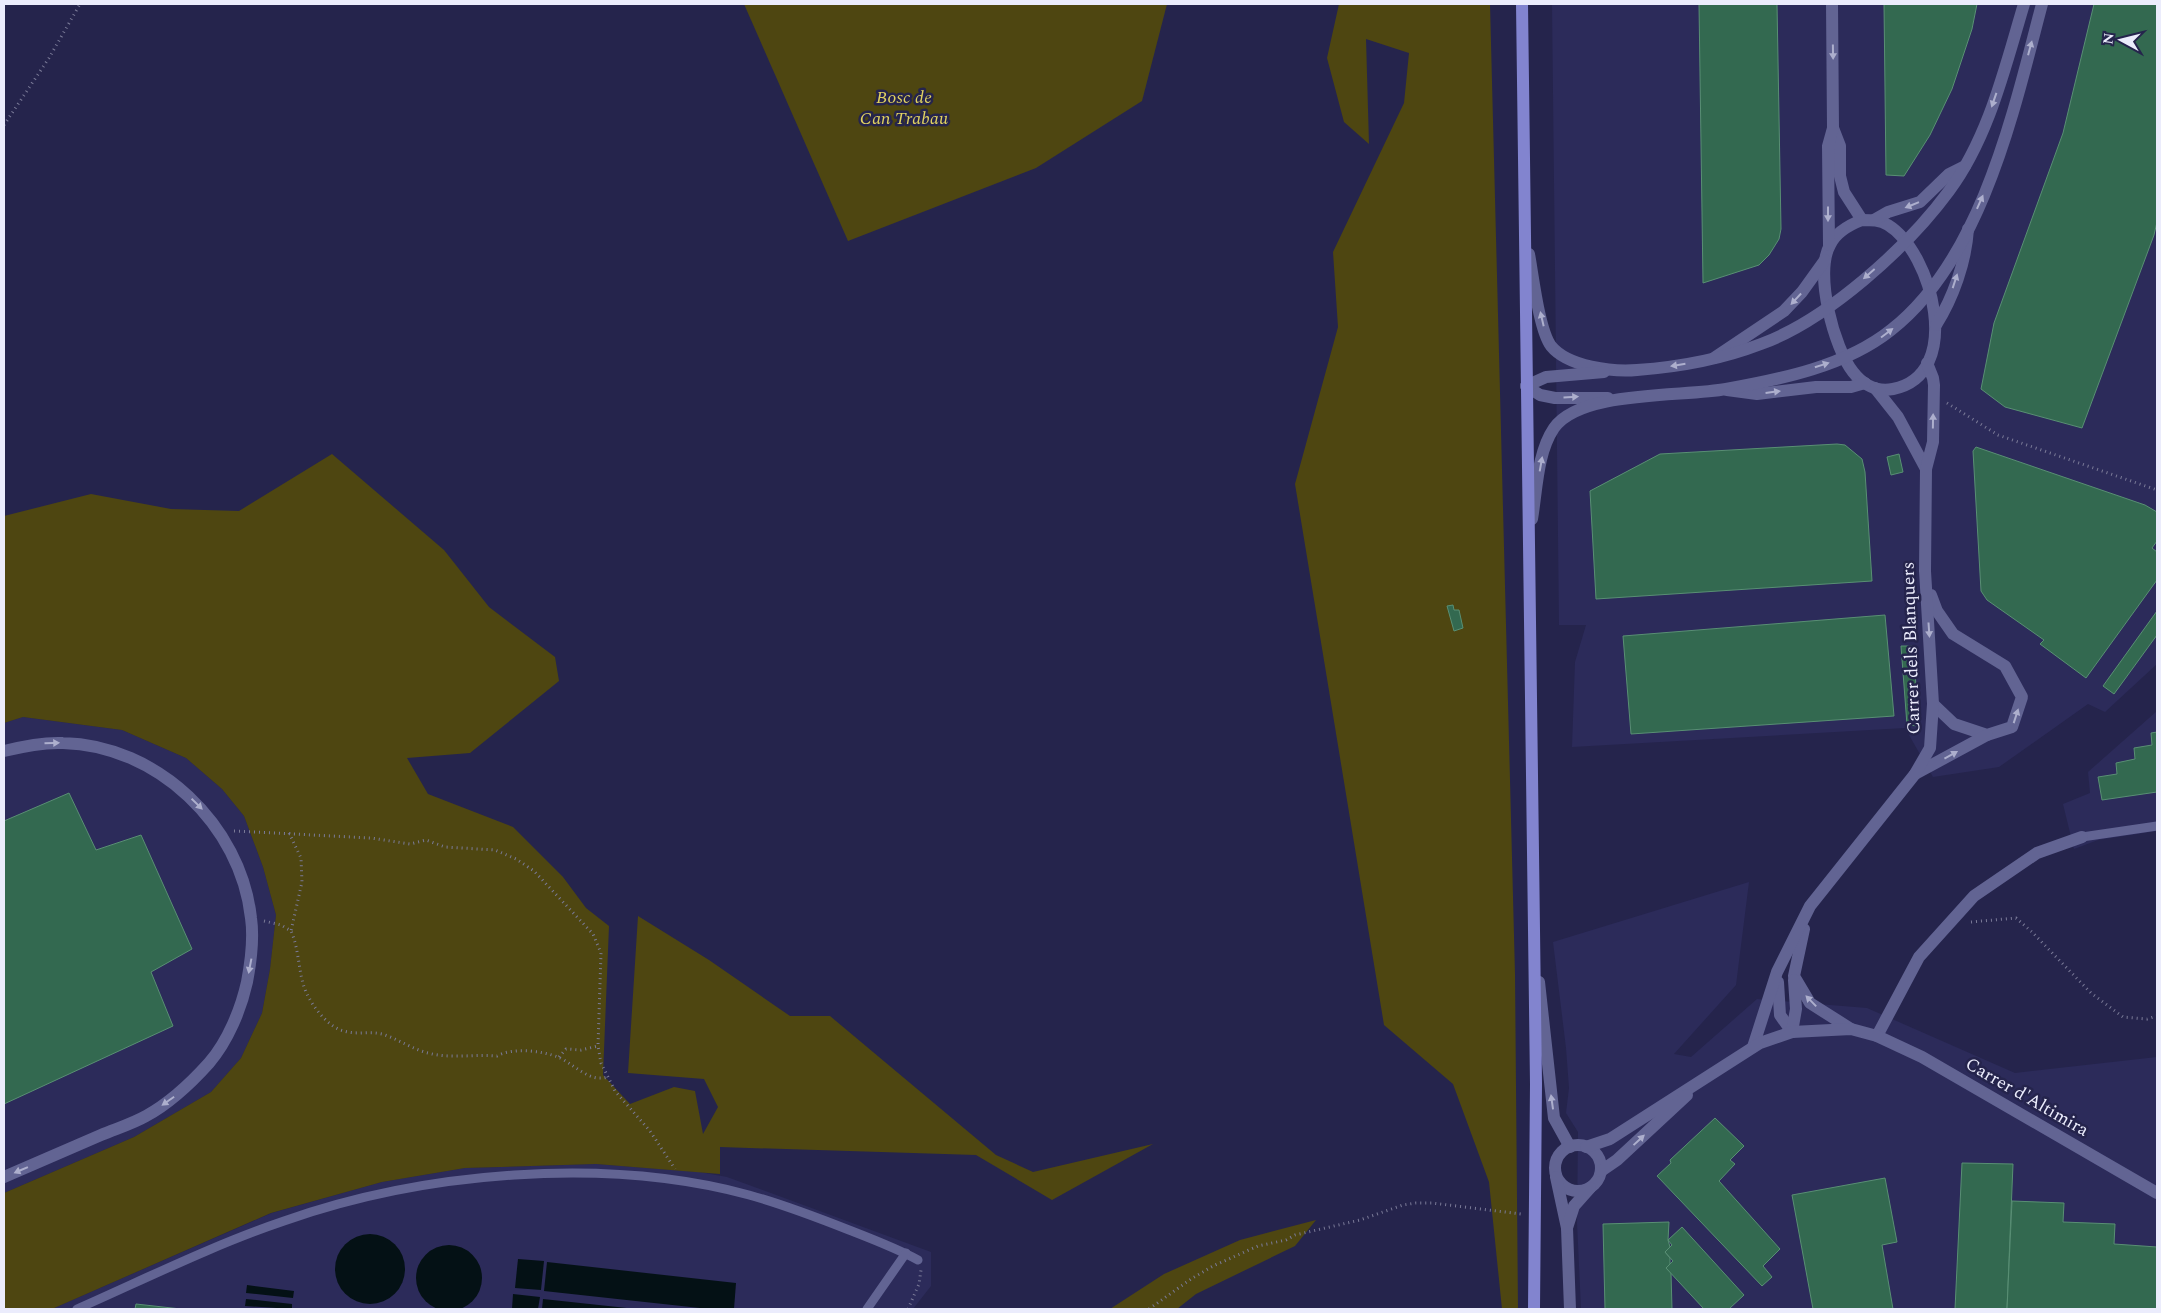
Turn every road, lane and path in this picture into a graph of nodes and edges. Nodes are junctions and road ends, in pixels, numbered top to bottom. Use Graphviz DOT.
graph roads {
  1 [pos="80,4"];
  2 [pos="1522,4"];
  3 [pos="1832,4"];
  4 [pos="2024,4"];
  5 [pos="2042,4"];
  6 [pos="4,125"];
  7 [pos="1833,128"];
  8 [pos="1965,166"];
  9 [pos="1868,220"];
  10 [pos="1968,230"];
  11 [pos="1524,232"];
  12 [pos="1905,240"];
  13 [pos="1829,245"];
  14 [pos="1825,260"];
  15 [pos="1930,290"];
  16 [pos="1829,306"];
  17 [pos="1936,325"];
  18 [pos="1845,357"];
  19 [pos="1711,359"];
  20 [pos="1928,363"];
  21 [pos="1619,371"];
  22 [pos="1526,386"];
  23 [pos="1870,386"];
  24 [pos="1724,390"];
  25 [pos="1934,395"];
  26 [pos="1618,398"];
  27 [pos="1926,470"];
  28 [pos="2157,490"];
  29 [pos="1528,546"];
  30 [pos="1926,582"];
  31 [pos="1934,704"];
  32 [pos="1987,735"];
  33 [pos="4,751"];
  34 [pos="1915,774"];
  35 [pos="2157,826"];
  36 [pos="218,830"];
  37 [pos="289,833"];
  38 [pos="2082,836"];
  39 [pos="1810,906"];
  40 [pos="251,918"];
  41 [pos="1948,925"];
  42 [pos="290,931"];
  43 [pos="1534,931"];
  44 [pos="1777,972"];
  45 [pos="1794,976"];
  46 [pos="2157,1016"];
  47 [pos="1851,1029"];
  48 [pos="1792,1032"];
  49 [pos="1877,1036"];
  50 [pos="598,1046"];
  51 [pos="1753,1046"];
  52 [pos="559,1057"];
  53 [pos="1714,1071"];
  54 [pos="606,1077"];
  55 [pos="1570,1147"];
  56 [pos="1586,1147"];
  57 [pos="1601,1171"];
  58 [pos="1556,1172"];
  59 [pos="4,1177"];
  60 [pos="681,1182"];
  61 [pos="1590,1188"];
  62 [pos="2157,1193"];
  63 [pos="1534,1217"];
  64 [pos="1566,1228"];
  65 [pos="906,1253"];
  66 [pos="918,1260"];
  67 [pos="77,1309"];
  68 [pos="867,1309"];
  69 [pos="908,1309"];
  70 [pos="1149,1309"];
  71 [pos="1534,1309"];
  72 [pos="1570,1309"];
  1 -- 6 [label="path"];
  2 -- 11 [label="main road"];
  3 -- 7 [label="street, one-way"];
  4 -- 8 [label="street, one-way"];
  10 -- 5 [label="street, one-way"];
  7 -- 9 [label="street"];
  7 -- 13 [label="street, one-way"];
  8 -- 9 [label="street, one-way"];
  8 -- 12 [label="street"];
  9 -- 12 [label="street"];
  9 -- 13 [label="street"];
  10 -- 15 [label="street"];
  17 -- 10 [label="street, one-way"];
  21 -- 11 [label="street, one-way"];
  11 -- 22 [label="main road"];
  12 -- 15 [label="street"];
  12 -- 16 [label="street, one-way"];
  13 -- 14 [label="street"];
  14 -- 16 [label="street, Carrer dels Blanquers"];
  14 -- 19 [label="street, one-way"];
  15 -- 17 [label="street"];
  18 -- 15 [label="street, one-way"];
  16 -- 18 [label="street, Carrer dels Blanquers"];
  16 -- 19 [label="street"];
  17 -- 20 [label="street"];
  18 -- 23 [label="street, Carrer dels Blanquers"];
  24 -- 18 [label="street, one-way"];
  19 -- 21 [label="street, one-way"];
  20 -- 23 [label="street"];
  20 -- 25 [label="street, Carrer dels Blanquers"];
  21 -- 22 [label="street"];
  22 -- 26 [label="street, one-way"];
  22 -- 29 [label="main road"];
  24 -- 23 [label="street, one-way"];
  23 -- 27 [label="street, Carrer dels Blanquers"];
  24 -- 26 [label="street"];
  27 -- 25 [label="street, Carrer dels Blanquers, one-way"];
  25 -- 28 [label="path"];
  29 -- 26 [label="street, one-way"];
  27 -- 30 [label="street, Carrer dels Blanquers"];
  29 -- 43 [label="main road"];
  30 -- 31 [label="street, Carrer dels Blanquers, one-way"];
  32 -- 30 [label="street, one-way"];
  31 -- 32 [label="street"];
  31 -- 34 [label="street, Carrer dels Blanquers"];
  34 -- 32 [label="street, one-way"];
  33 -- 36 [label="street, one-way"];
  34 -- 39 [label="street, Carrer dels Blanquers"];
  35 -- 38 [label="lane"];
  36 -- 37 [label="path"];
  36 -- 40 [label="street"];
  37 -- 42 [label="path"];
  37 -- 50 [label="path"];
  38 -- 41 [label="street"];
  39 -- 44 [label="street, Carrer dels Blanquers"];
  39 -- 45 [label="street, Carrer dels Blanquers"];
  40 -- 42 [label="path"];
  40 -- 59 [label="street, one-way"];
  41 -- 46 [label="path"];
  41 -- 49 [label="street"];
  42 -- 52 [label="path"];
  55 -- 43 [label="street, one-way"];
  43 -- 63 [label="main road"];
  44 -- 48 [label="street"];
  44 -- 51 [label="street, Carrer dels Blanquers"];
  47 -- 45 [label="street, one-way"];
  45 -- 48 [label="street, Carrer dels Blanquers"];
  47 -- 48 [label="street, Carrer d'Altimira"];
  47 -- 49 [label="street, Carrer d'Altimira"];
  48 -- 51 [label="street, Carrer d'Altimira"];
  49 -- 62 [label="street, Carrer d'Altimira"];
  50 -- 52 [label="path"];
  50 -- 54 [label="path"];
  51 -- 53 [label="street, Carrer d'Altimira"];
  52 -- 54 [label="path"];
  53 -- 56 [label="street, Carrer d'Altimira"];
  57 -- 53 [label="street, Carrer d'Altimira, one-way"];
  54 -- 60 [label="path"];
  55 -- 56 [label="street"];
  55 -- 58 [label="street"];
  56 -- 57 [label="street"];
  57 -- 61 [label="street"];
  58 -- 61 [label="street"];
  58 -- 64 [label="street"];
  60 -- 65 [label="lane"];
  60 -- 67 [label="lane"];
  61 -- 64 [label="street"];
  63 -- 70 [label="path"];
  63 -- 71 [label="main road"];
  64 -- 72 [label="street"];
  65 -- 66 [label="lane"];
  65 -- 68 [label="lane"];
  66 -- 69 [label="path"];
}
